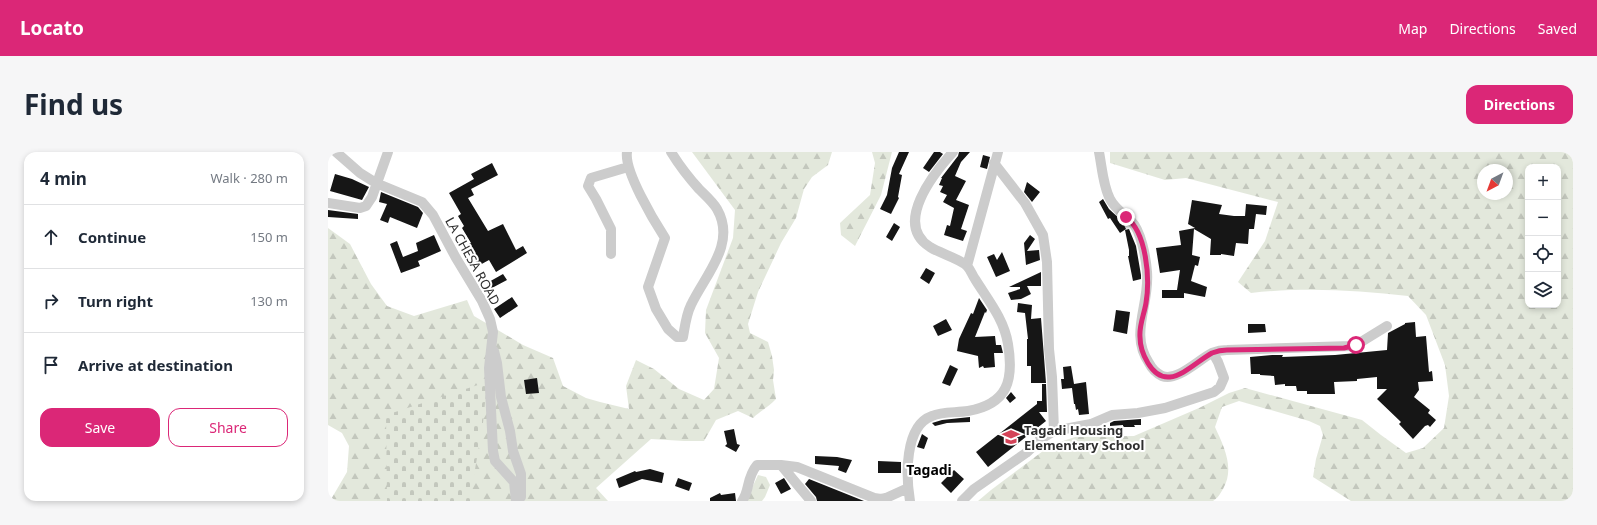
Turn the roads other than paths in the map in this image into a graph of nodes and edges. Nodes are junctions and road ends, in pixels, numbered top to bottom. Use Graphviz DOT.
graph roads {
  1 [pos="336,152"];
  2 [pos="388,152"];
  3 [pos="627,152"];
  4 [pos="671,152"];
  5 [pos="953,152"];
  6 [pos="998,152"];
  7 [pos="1099,152"];
  8 [pos="994,163"];
  9 [pos="628,167"];
  10 [pos="376,183"];
  11 [pos="328,203"];
  12 [pos="611,254"];
  13 [pos="967,266"];
  14 [pos="1387,326"];
  15 [pos="492,344"];
  16 [pos="1213,353"];
  17 [pos="1054,431"];
  18 [pos="781,465"];
  19 [pos="908,488"];
  20 [pos="516,501"];
  21 [pos="521,501"];
  22 [pos="742,501"];
  23 [pos="811,501"];
  24 [pos="910,501"];
  25 [pos="962,501"];
  1 -- 10 [label="street, LA CHESA ROAD"];
  2 -- 10 [label="street"];
  3 -- 9 [label="street"];
  4 -- 9 [label="street"];
  5 -- 13 [label="street"];
  6 -- 8 [label="street"];
  7 -- 16 [label="street"];
  8 -- 13 [label="street"];
  8 -- 17 [label="street"];
  9 -- 12 [label="street"];
  10 -- 11 [label="street"];
  10 -- 15 [label="street, LA CHESA ROAD"];
  13 -- 19 [label="street"];
  14 -- 16 [label="street"];
  15 -- 20 [label="street, LA CHESA ROAD"];
  15 -- 21 [label="street"];
  16 -- 17 [label="street"];
  17 -- 25 [label="street"];
  18 -- 19 [label="street"];
  18 -- 22 [label="street"];
  18 -- 23 [label="street"];
  19 -- 24 [label="street"];
}
